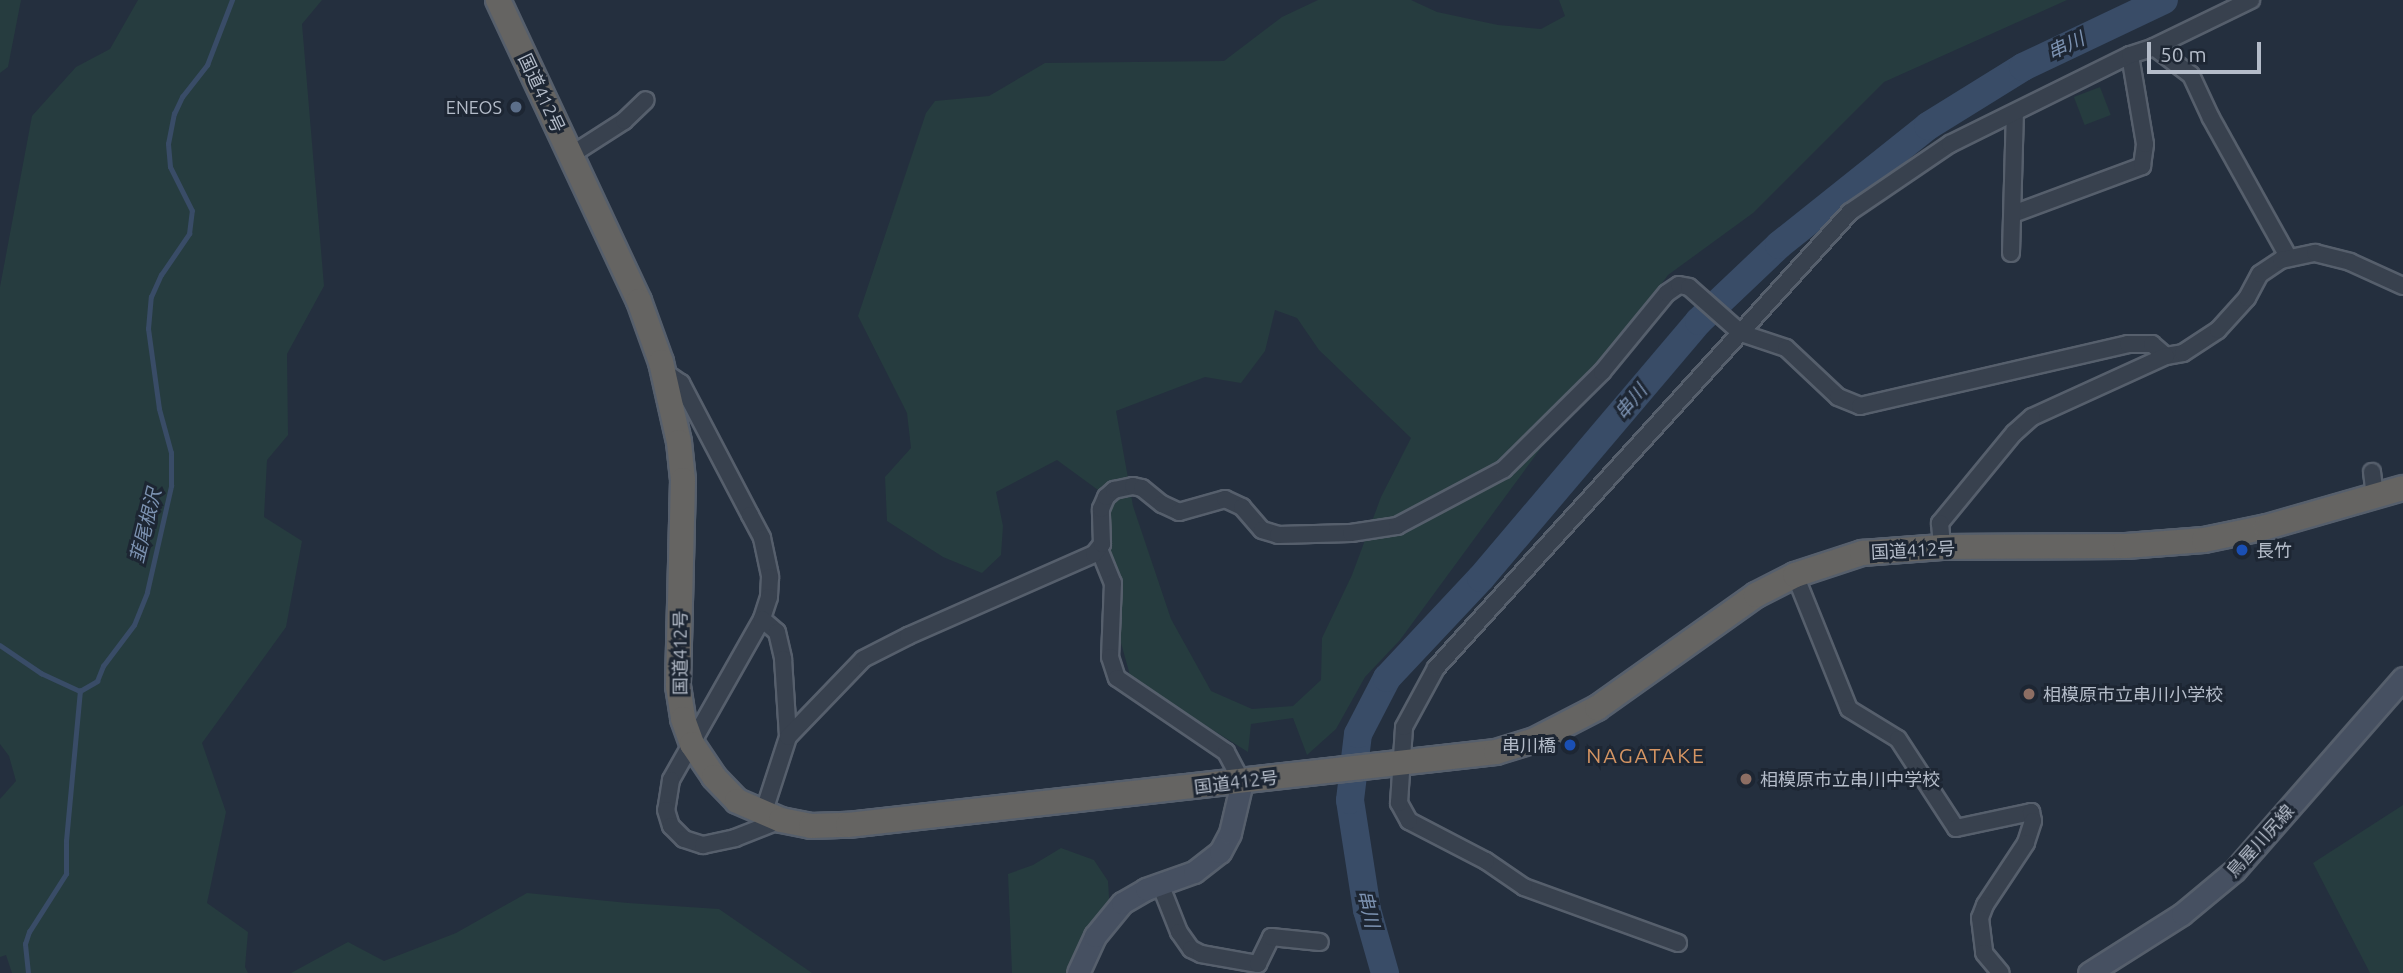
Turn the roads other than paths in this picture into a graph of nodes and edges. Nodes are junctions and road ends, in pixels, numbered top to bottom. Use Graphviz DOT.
graph roads {
  1 [pos="482,0"];
  2 [pos="491,0"];
  3 [pos="498,0"];
  4 [pos="2251,0"];
  5 [pos="2154,47"];
  6 [pos="2130,55"];
  7 [pos="646,100"];
  8 [pos="2015,114"];
  9 [pos="571,155"];
  10 [pos="2013,214"];
  11 [pos="2011,253"];
  12 [pos="2289,258"];
  13 [pos="2403,286"];
  14 [pos="1738,330"];
  15 [pos="2166,356"];
  16 [pos="663,371"];
  17 [pos="2372,472"];
  18 [pos="2403,488"];
  19 [pos="2375,497"];
  20 [pos="1942,547"];
  21 [pos="1099,549"];
  22 [pos="1795,575"];
  23 [pos="762,619"];
  24 [pos="2403,678"];
  25 [pos="788,737"];
  26 [pos="692,744"];
  27 [pos="1394,763"];
  28 [pos="1242,782"];
  29 [pos="772,817"];
  30 [pos="1160,884"];
  31 [pos="1320,942"];
  32 [pos="1678,943"];
  33 [pos="1079,973"];
  34 [pos="2001,973"];
  35 [pos="2089,973"];
  1 -- 2 [label="street"];
  3 -- 9 [label="highway, 国道412号"];
  4 -- 5 [label="street"];
  5 -- 6 [label="street"];
  5 -- 12 [label="street"];
  6 -- 8 [label="street"];
  6 -- 10 [label="street"];
  7 -- 9 [label="street"];
  8 -- 10 [label="street"];
  8 -- 14 [label="street"];
  9 -- 16 [label="highway, 国道412号"];
  10 -- 11 [label="street"];
  12 -- 13 [label="street"];
  12 -- 15 [label="street"];
  14 -- 15 [label="street"];
  14 -- 21 [label="street"];
  14 -- 27 [label="street"];
  15 -- 20 [label="street"];
  16 -- 23 [label="street"];
  16 -- 26 [label="highway, 国道412号"];
  17 -- 19 [label="street"];
  18 -- 19 [label="highway, 国道412号"];
  19 -- 20 [label="highway, 国道412号"];
  20 -- 22 [label="highway, 国道412号"];
  21 -- 25 [label="street"];
  21 -- 28 [label="street"];
  22 -- 27 [label="highway, 国道412号"];
  22 -- 34 [label="street"];
  23 -- 25 [label="street"];
  23 -- 26 [label="street"];
  24 -- 35 [label="main road, 鳥屋川尻線"];
  25 -- 29 [label="street"];
  26 -- 29 [label="highway, 国道412号"];
  26 -- 29 [label="street"];
  27 -- 28 [label="highway, 国道412号"];
  27 -- 32 [label="street"];
  28 -- 29 [label="highway, 国道412号"];
  28 -- 30 [label="main road"];
  30 -- 31 [label="street"];
  30 -- 33 [label="main road"];
}
